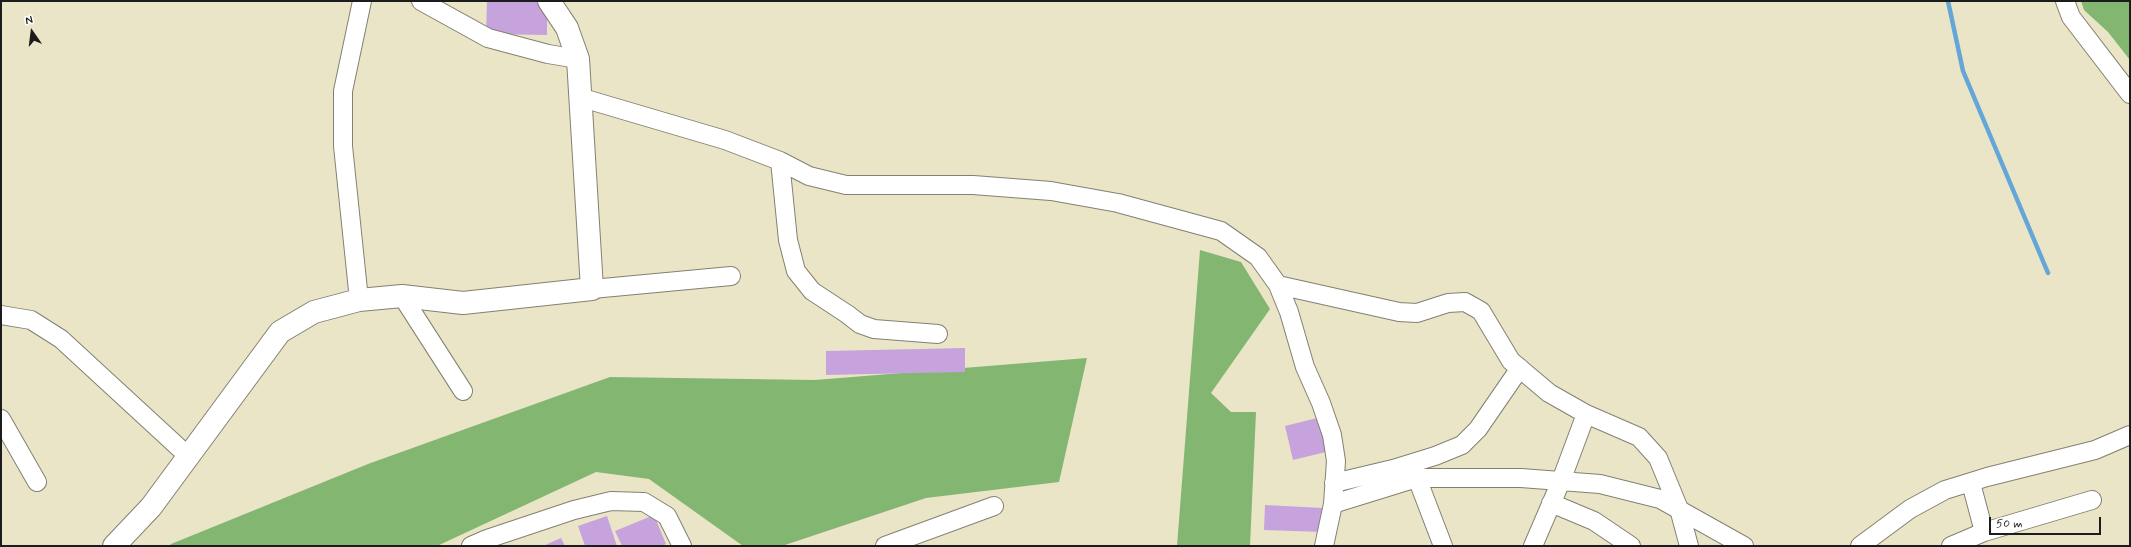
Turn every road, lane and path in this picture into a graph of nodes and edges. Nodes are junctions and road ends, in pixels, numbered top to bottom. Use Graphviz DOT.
graph roads {
  1 [pos="362,1"];
  2 [pos="421,1"];
  3 [pos="549,1"];
  4 [pos="2065,1"];
  5 [pos="578,60"];
  6 [pos="2130,94"];
  7 [pos="579,97"];
  8 [pos="780,161"];
  9 [pos="730,276"];
  10 [pos="1278,285"];
  11 [pos="592,289"];
  12 [pos="402,296"];
  13 [pos="359,300"];
  14 [pos="1,315"];
  15 [pos="938,334"];
  16 [pos="1520,368"];
  17 [pos="462,391"];
  18 [pos="1586,414"];
  19 [pos="1,419"];
  20 [pos="2130,435"];
  21 [pos="188,456"];
  22 [pos="1418,478"];
  23 [pos="1561,481"];
  24 [pos="37,482"];
  25 [pos="1334,482"];
  26 [pos="1971,482"];
  27 [pos="2092,500"];
  28 [pos="1551,503"];
  29 [pos="1333,504"];
  30 [pos="994,506"];
  31 [pos="1679,509"];
  32 [pos="1984,532"];
  33 [pos="479,542"];
  34 [pos="114,546"];
  35 [pos="682,546"];
  36 [pos="885,546"];
  37 [pos="1324,546"];
  38 [pos="1443,546"];
  39 [pos="1533,546"];
  40 [pos="1631,546"];
  41 [pos="1689,546"];
  42 [pos="1744,546"];
  43 [pos="1860,546"];
  44 [pos="1951,546"];
  1 -- 13 [label="street"];
  2 -- 5 [label="street"];
  3 -- 5 [label="street"];
  4 -- 6 [label="street"];
  5 -- 7 [label="street"];
  7 -- 8 [label="street"];
  7 -- 11 [label="street"];
  8 -- 10 [label="street"];
  8 -- 15 [label="street"];
  9 -- 11 [label="street"];
  10 -- 16 [label="street"];
  10 -- 25 [label="street"];
  11 -- 12 [label="street"];
  12 -- 13 [label="street"];
  12 -- 17 [label="street"];
  13 -- 21 [label="street"];
  14 -- 21 [label="street"];
  16 -- 18 [label="street"];
  16 -- 25 [label="street"];
  18 -- 23 [label="street"];
  18 -- 31 [label="street"];
  19 -- 24 [label="street"];
  20 -- 26 [label="street"];
  21 -- 34 [label="street"];
  22 -- 23 [label="street"];
  22 -- 29 [label="street"];
  22 -- 38 [label="street"];
  23 -- 28 [label="street"];
  23 -- 31 [label="street"];
  25 -- 29 [label="street"];
  26 -- 32 [label="street"];
  26 -- 43 [label="street"];
  27 -- 32 [label="street"];
  28 -- 39 [label="street"];
  28 -- 40 [label="street"];
  29 -- 37 [label="street"];
  30 -- 36 [label="street"];
  31 -- 41 [label="street"];
  31 -- 42 [label="street"];
  32 -- 44 [label="street"];
  33 -- 35 [label="street"];
}
